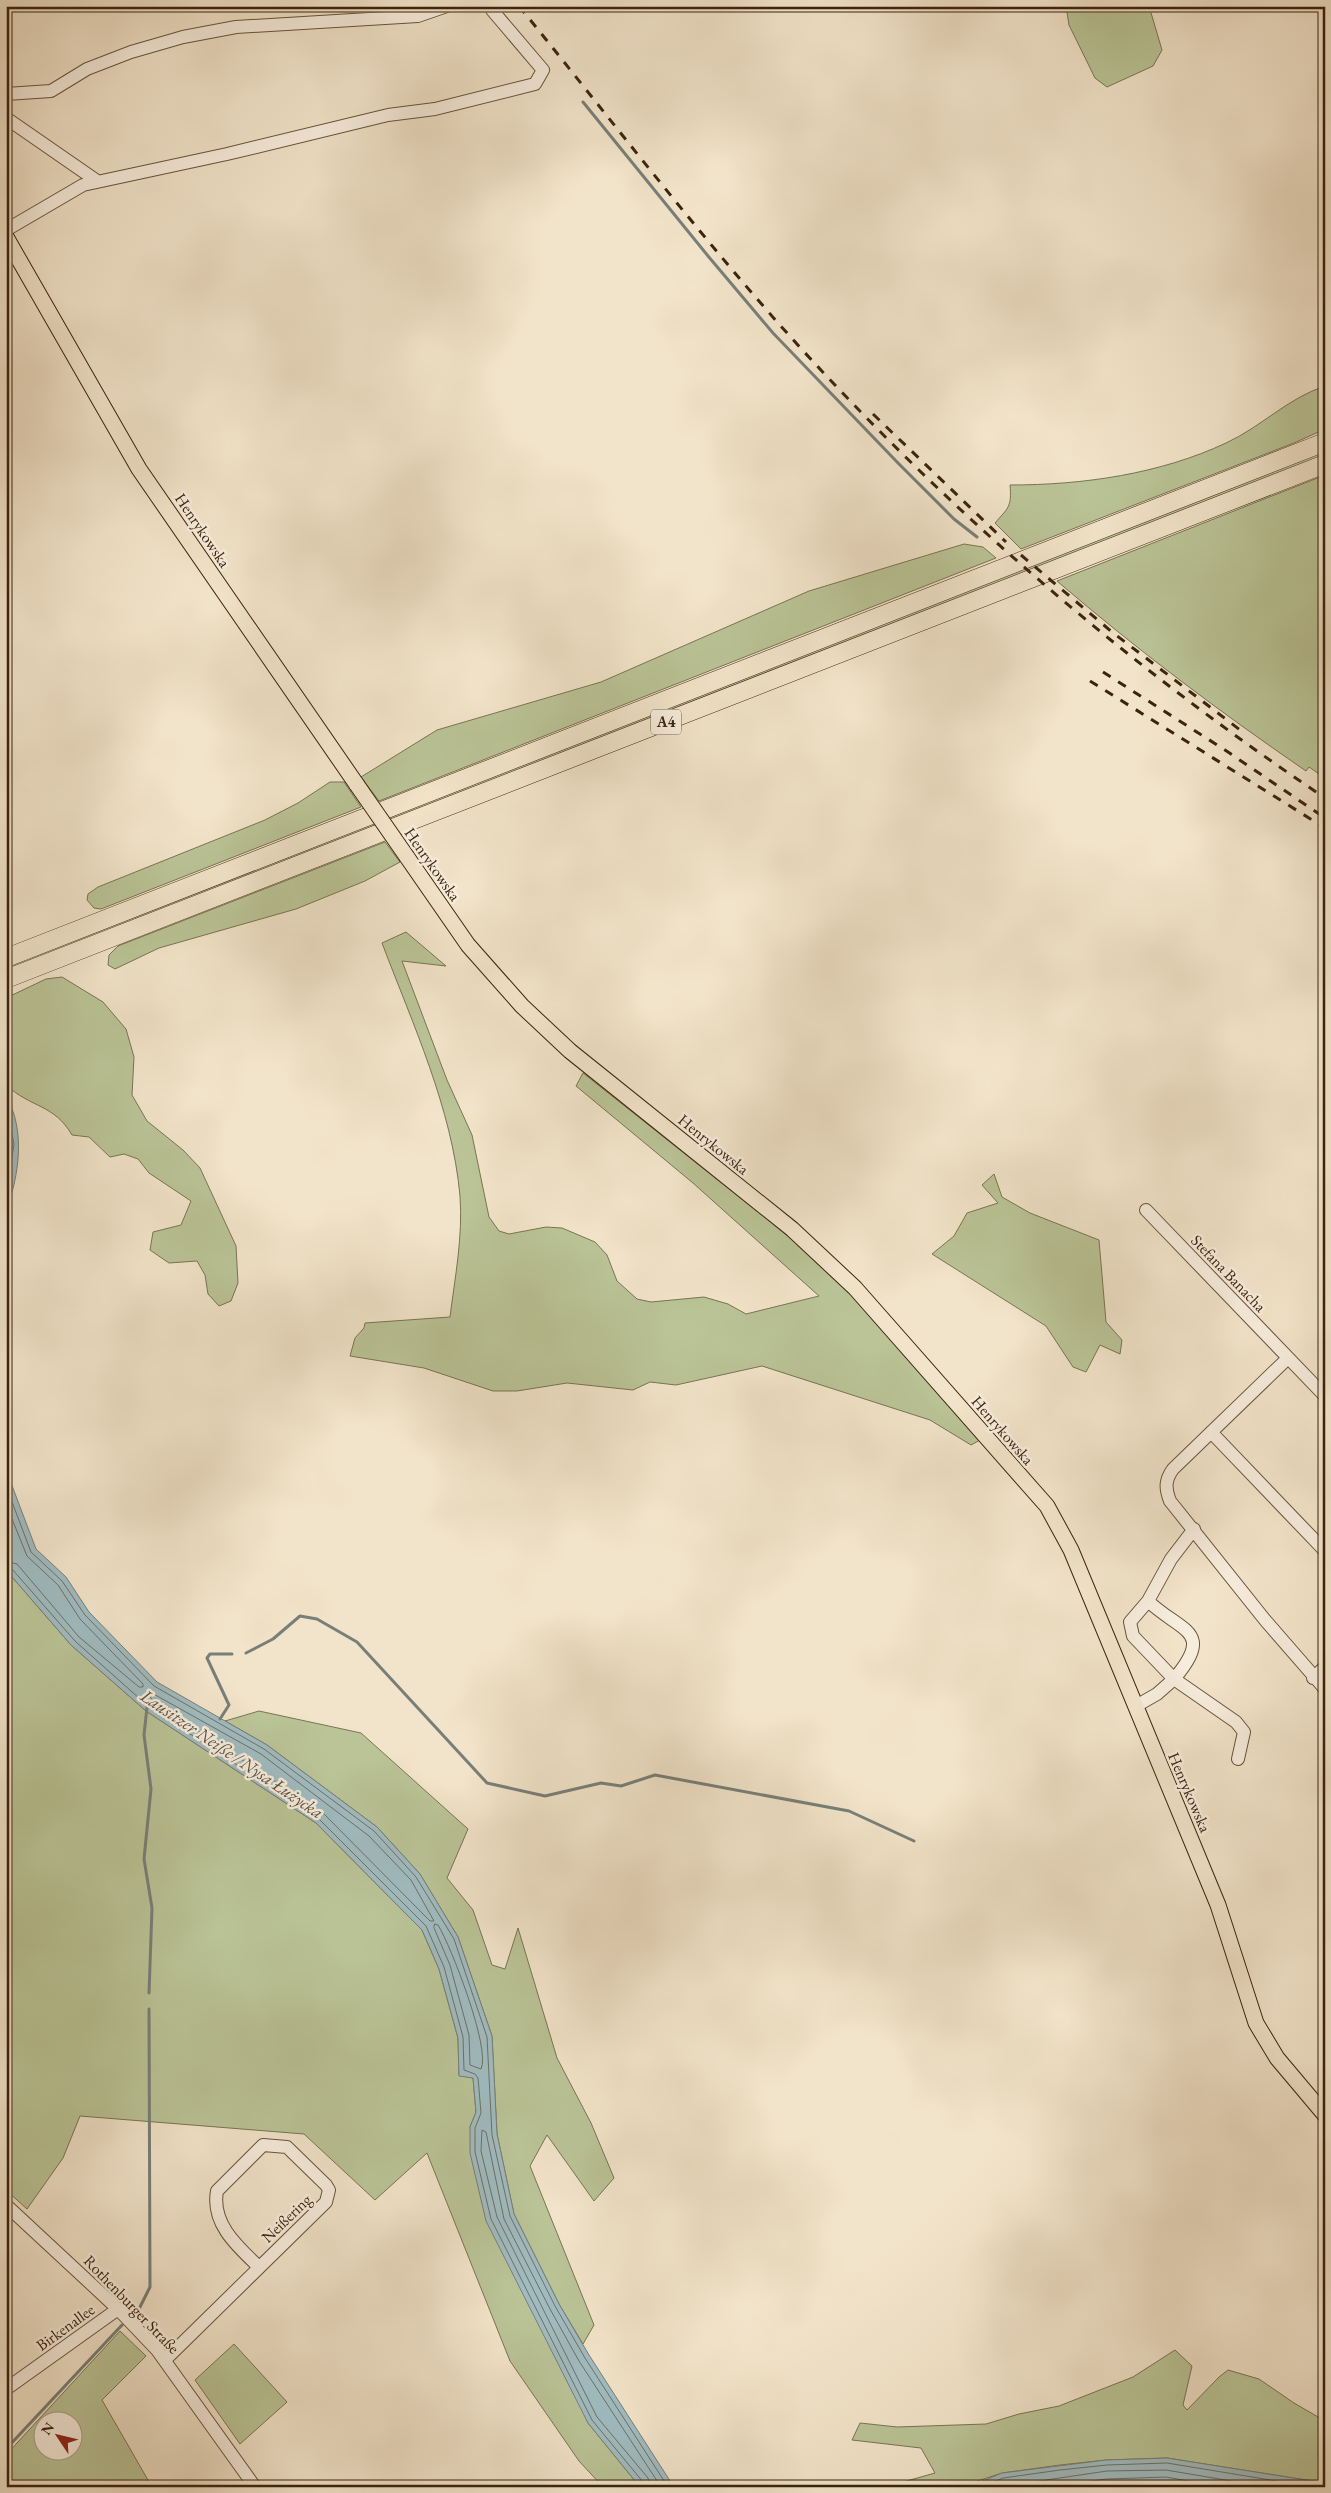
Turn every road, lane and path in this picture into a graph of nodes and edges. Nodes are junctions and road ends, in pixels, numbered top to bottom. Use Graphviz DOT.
graph roads {
  1 [pos="447,6"];
  2 [pos="492,6"];
  3 [pos="6,94"];
  4 [pos="6,118"];
  5 [pos="97,181"];
  6 [pos="6,230"];
  7 [pos="6,237"];
  8 [pos="1325,442"];
  9 [pos="1325,464"];
  10 [pos="6,958"];
  11 [pos="6,979"];
  12 [pos="1146,1210"];
  13 [pos="1288,1358"];
  14 [pos="1325,1396"];
  15 [pos="1211,1432"];
  16 [pos="1194,1529"];
  17 [pos="1325,1551"];
  18 [pos="1148,1601"];
  19 [pos="1325,1667"];
  20 [pos="1314,1678"];
  21 [pos="1174,1679"];
  22 [pos="1325,1689"];
  23 [pos="1136,1706"];
  24 [pos="1238,1759"];
  25 [pos="1325,2114"];
  26 [pos="6,2205"];
  27 [pos="259,2267"];
  28 [pos="118,2309"];
  29 [pos="165,2360"];
  30 [pos="6,2389"];
  31 [pos="256,2487"];
  1 -- 3 [label="street"];
  2 -- 5 [label="street"];
  4 -- 5 [label="street"];
  5 -- 6 [label="street"];
  7 -- 23 [label="main road, Henrykowska, bridge"];
  8 -- 10 [label="highway, A4"];
  9 -- 11 [label="highway, A4"];
  12 -- 13 [label="street, Stefana Banacha"];
  13 -- 14 [label="street, Stefana Banacha"];
  13 -- 15 [label="street"];
  15 -- 16 [label="street"];
  15 -- 17 [label="street"];
  16 -- 18 [label="street"];
  16 -- 20 [label="street"];
  18 -- 21 [label="street"];
  18 -- 21 [label="street"];
  19 -- 20 [label="street"];
  20 -- 22 [label="street"];
  21 -- 23 [label="street"];
  21 -- 24 [label="street"];
  23 -- 25 [label="main road, Henrykowska"];
  26 -- 28 [label="street, Rothenburger Straße"];
  27 -- 27 [label="street, Neißering"];
  27 -- 29 [label="street, Neißering"];
  28 -- 29 [label="street, Rothenburger Straße"];
  28 -- 30 [label="street, Birkenallee"];
  29 -- 31 [label="street, Rothenburger Straße"];
}
